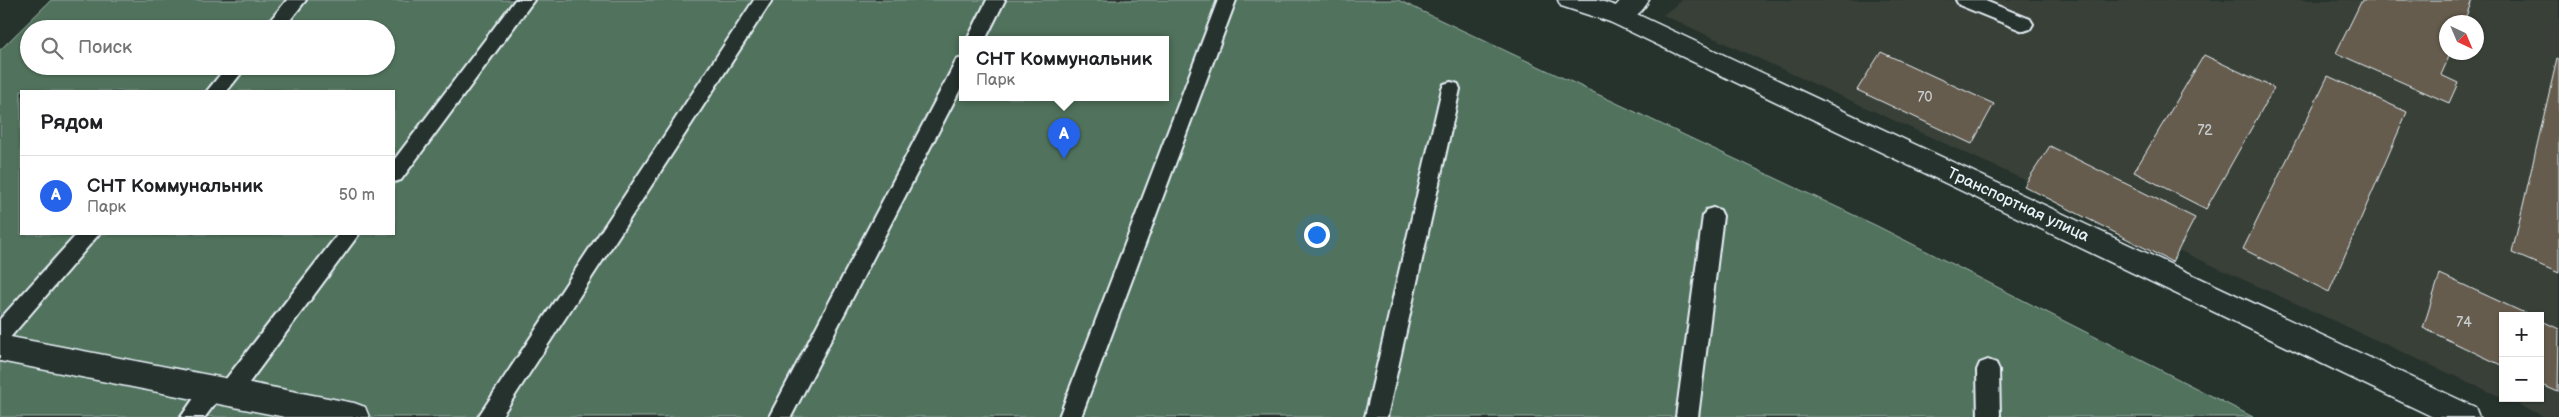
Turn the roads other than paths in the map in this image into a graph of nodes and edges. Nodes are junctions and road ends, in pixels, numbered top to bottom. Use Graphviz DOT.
graph roads {
  1 [pos="297,0"];
  2 [pos="525,0"];
  3 [pos="763,0"];
  4 [pos="996,0"];
  5 [pos="1226,0"];
  6 [pos="1570,0"];
  7 [pos="1965,0"];
  8 [pos="1628,8"];
  9 [pos="280,20"];
  10 [pos="2024,24"];
  11 [pos="978,36"];
  12 [pos="959,73"];
  13 [pos="230,75"];
  14 [pos="1451,89"];
  15 [pos="217,90"];
  16 [pos="395,173"];
  17 [pos="1713,216"];
  18 [pos="88,235"];
  19 [pos="347,235"];
  20 [pos="0,334"];
  21 [pos="0,348"];
  22 [pos="1988,370"];
  23 [pos="221,391"];
  24 [pos="192,417"];
  25 [pos="354,417"];
  26 [pos="489,417"];
  27 [pos="780,417"];
  28 [pos="1070,417"];
  29 [pos="1376,417"];
  30 [pos="1687,417"];
  31 [pos="1989,417"];
  32 [pos="2464,417"];
  1 -- 9 [label="lane"];
  2 -- 16 [label="lane"];
  3 -- 26 [label="lane"];
  4 -- 11 [label="lane"];
  5 -- 28 [label="lane"];
  6 -- 8 [label="street, Транспортная улица"];
  7 -- 10 [label="lane"];
  8 -- 32 [label="street, Транспортная улица"];
  12 -- 27 [label="lane"];
  13 -- 15 [label="lane"];
  14 -- 29 [label="lane"];
  17 -- 30 [label="lane"];
  18 -- 20 [label="lane"];
  19 -- 23 [label="lane"];
  21 -- 23 [label="street"];
  22 -- 31 [label="lane"];
  23 -- 24 [label="lane"];
  23 -- 25 [label="street"];
}
